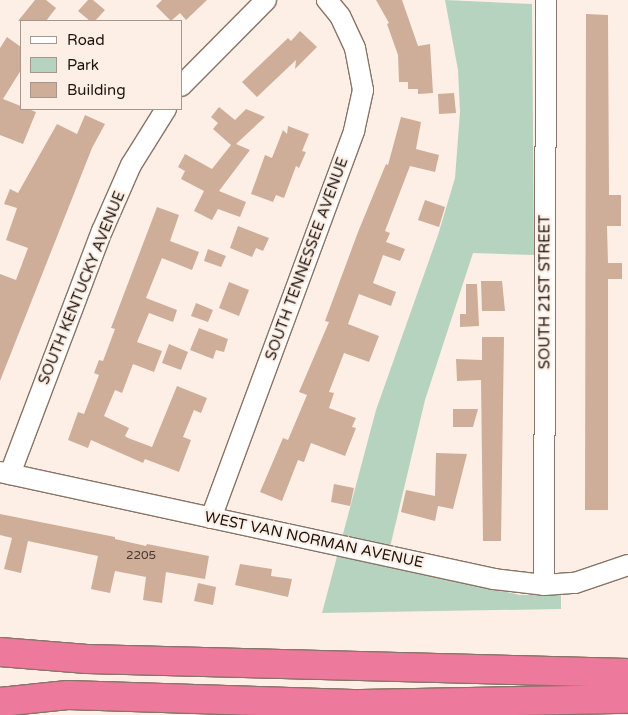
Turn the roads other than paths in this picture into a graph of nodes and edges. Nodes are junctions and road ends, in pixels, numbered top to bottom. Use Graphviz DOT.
graph roads {
  1 [pos="266,0"];
  2 [pos="327,0"];
  3 [pos="546,0"];
  4 [pos="182,85"];
  5 [pos="165,110"];
  6 [pos="5,472"];
  7 [pos="211,518"];
  8 [pos="628,565"];
  9 [pos="544,585"];
  10 [pos="0,652"];
  11 [pos="628,673"];
  12 [pos="628,699"];
  13 [pos="0,702"];
  14 [pos="0,708"];
  15 [pos="51,715"];
  1 -- 4 [label="street"];
  2 -- 7 [label="street, SOUTH TENNESSEE AVENUE"];
  3 -- 9 [label="street, SOUTH 21ST STREET"];
  5 -- 6 [label="street, SOUTH KENTUCKY AVENUE"];
  6 -- 7 [label="street, WEST VAN NORMAN AVENUE"];
  7 -- 9 [label="street, WEST VAN NORMAN AVENUE"];
  8 -- 9 [label="street, WEST VAN NORMAN AVENUE"];
  10 -- 11 [label="highway"];
  12 -- 13 [label="highway"];
  14 -- 15 [label="highway"];
}
